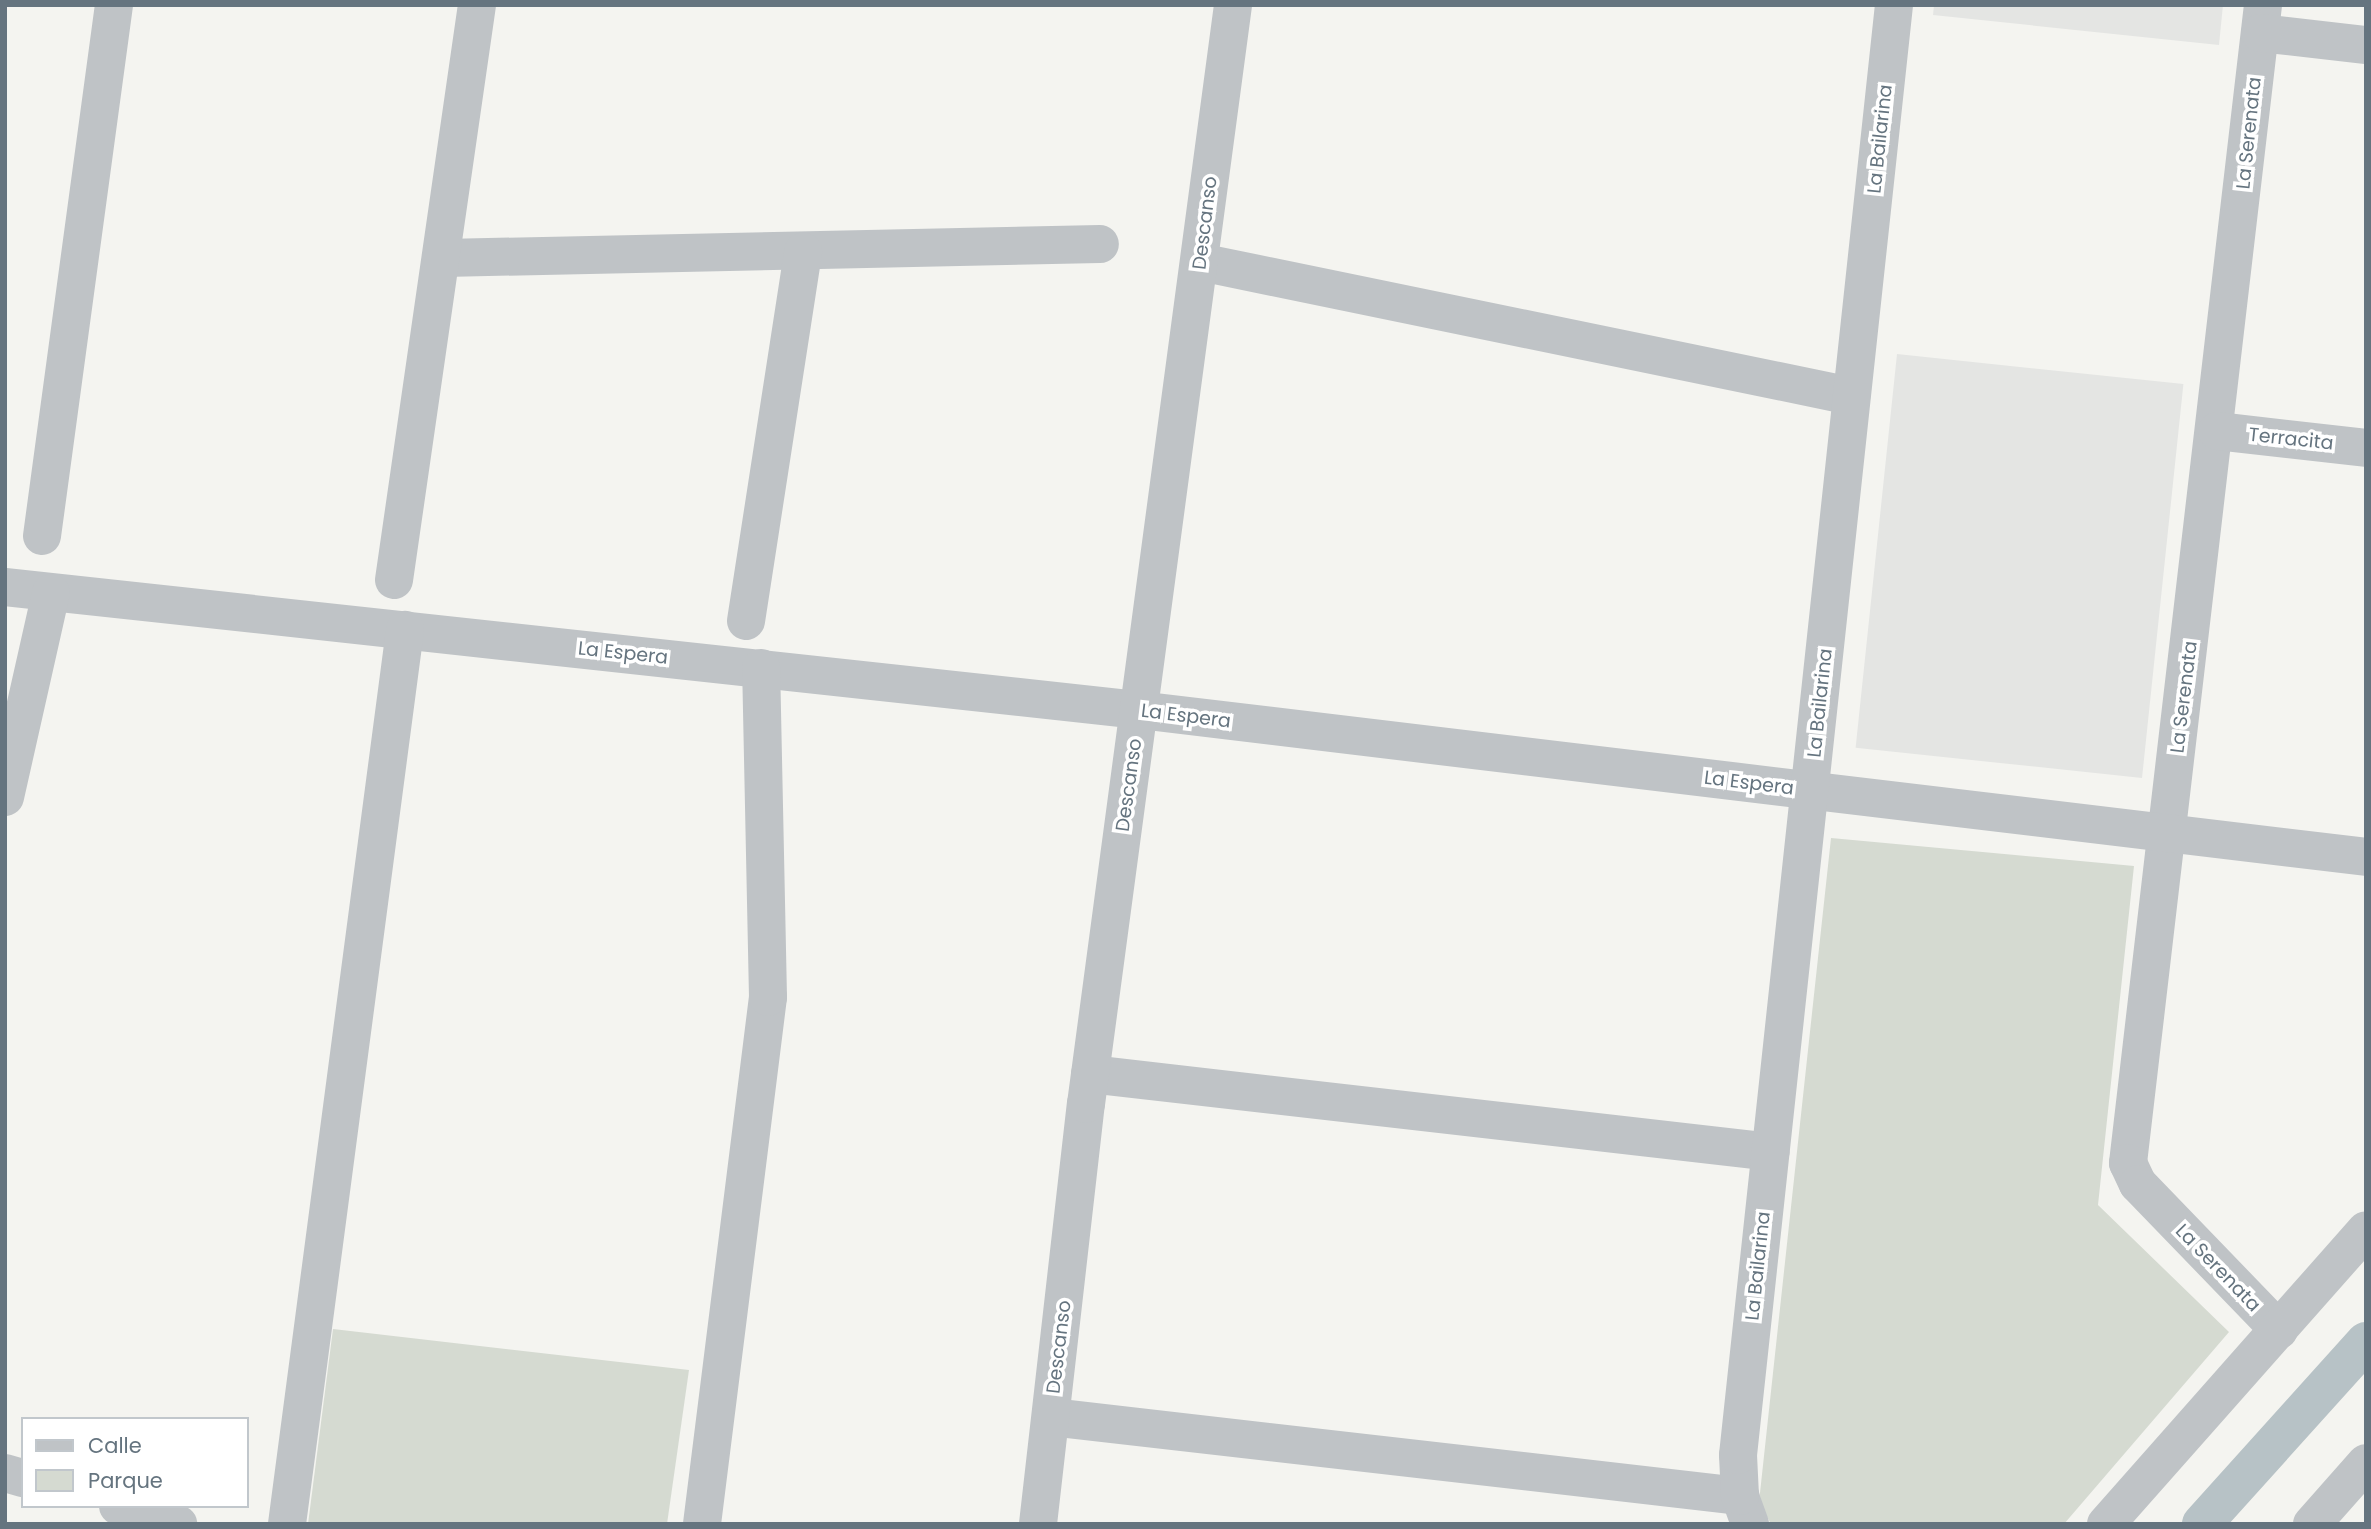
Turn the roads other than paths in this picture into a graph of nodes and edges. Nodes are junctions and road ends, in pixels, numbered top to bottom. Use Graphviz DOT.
graph roads {
  1 [pos="114,5"];
  2 [pos="477,5"];
  3 [pos="1233,5"];
  4 [pos="1894,5"];
  5 [pos="2262,19"];
  6 [pos="2366,45"];
  7 [pos="1100,244"];
  8 [pos="803,251"];
  9 [pos="444,258"];
  10 [pos="1200,262"];
  11 [pos="1851,396"];
  12 [pos="2217,431"];
  13 [pos="2366,448"];
  14 [pos="43,536"];
  15 [pos="394,580"];
  16 [pos="5,587"];
  17 [pos="51,593"];
  18 [pos="746,621"];
  19 [pos="405,630"];
  20 [pos="761,668"];
  21 [pos="1139,710"];
  22 [pos="1811,790"];
  23 [pos="5,797"];
  24 [pos="2168,834"];
  25 [pos="2366,857"];
  26 [pos="1090,1074"];
  27 [pos="1771,1152"];
  28 [pos="2366,1230"];
  29 [pos="2278,1330"];
  30 [pos="1051,1417"];
  31 [pos="2366,1463"];
  32 [pos="125,1508"];
  33 [pos="1745,1510"];
  34 [pos="178,1524"];
  35 [pos="287,1524"];
  36 [pos="702,1524"];
  37 [pos="1038,1524"];
  38 [pos="2106,1524"];
  39 [pos="2312,1524"];
  1 -- 14 [label="street"];
  2 -- 9 [label="street"];
  3 -- 10 [label="street, Descanso"];
  4 -- 11 [label="street, La Bailarina"];
  5 -- 6 [label="street"];
  5 -- 12 [label="street, La Serenata"];
  7 -- 8 [label="street"];
  8 -- 9 [label="street"];
  8 -- 18 [label="street"];
  9 -- 15 [label="street"];
  10 -- 11 [label="street"];
  10 -- 21 [label="street, Descanso"];
  11 -- 22 [label="street, La Bailarina"];
  12 -- 13 [label="street, Terracita"];
  12 -- 24 [label="street, La Serenata"];
  16 -- 17 [label="street, La Espera"];
  17 -- 19 [label="street, La Espera"];
  17 -- 23 [label="street"];
  19 -- 20 [label="street, La Espera"];
  19 -- 35 [label="street"];
  20 -- 21 [label="street, La Espera"];
  20 -- 36 [label="street"];
  21 -- 22 [label="street, La Espera"];
  21 -- 26 [label="street, Descanso"];
  22 -- 24 [label="street, La Espera"];
  22 -- 27 [label="street, La Bailarina"];
  24 -- 25 [label="street, La Espera"];
  24 -- 29 [label="street, La Serenata"];
  26 -- 27 [label="street"];
  26 -- 30 [label="street, Descanso"];
  27 -- 33 [label="street, La Bailarina"];
  28 -- 29 [label="street"];
  29 -- 38 [label="street"];
  30 -- 33 [label="street"];
  30 -- 37 [label="street, Descanso"];
  31 -- 39 [label="street"];
  32 -- 34 [label="street"];
}
